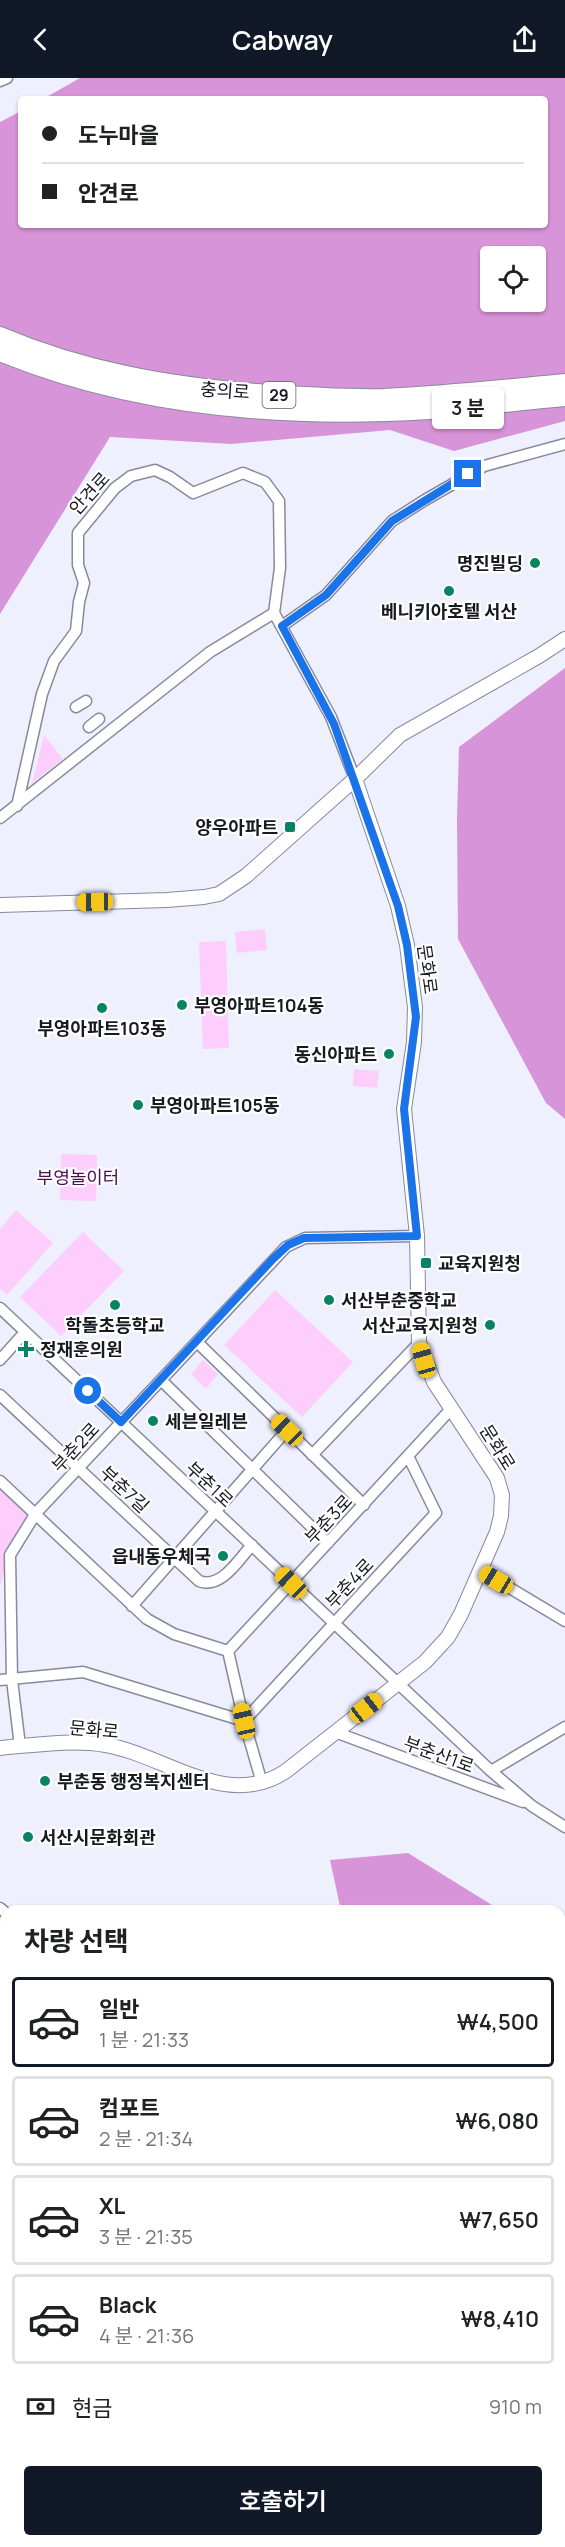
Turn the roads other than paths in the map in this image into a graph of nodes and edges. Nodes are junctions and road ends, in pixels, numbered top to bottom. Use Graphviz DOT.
graph roads {
  1 [pos="7,78"];
  2 [pos="0,81"];
  3 [pos="0,336"];
  4 [pos="0,352"];
  5 [pos="565,383"];
  6 [pos="565,397"];
  7 [pos="565,444"];
  8 [pos="274,613"];
  9 [pos="282,626"];
  10 [pos="565,639"];
  11 [pos="99,719"];
  12 [pos="89,727"];
  13 [pos="355,779"];
  14 [pos="17,806"];
  15 [pos="0,818"];
  16 [pos="0,905"];
  17 [pos="417,1236"];
  18 [pos="0,1308"];
  19 [pos="25,1332"];
  20 [pos="197,1342"];
  21 [pos="419,1343"];
  22 [pos="0,1360"];
  23 [pos="161,1380"];
  24 [pos="0,1395"];
  25 [pos="451,1409"];
  26 [pos="121,1422"];
  27 [pos="287,1430"];
  28 [pos="312,1455"];
  29 [pos="408,1456"];
  30 [pos="78,1468"];
  31 [pos="253,1469"];
  32 [pos="0,1481"];
  33 [pos="364,1505"];
  34 [pos="215,1511"];
  35 [pos="36,1513"];
  36 [pos="328,1542"];
  37 [pos="252,1545"];
  38 [pos="174,1558"];
  39 [pos="480,1570"];
  40 [pos="291,1583"];
  41 [pos="132,1606"];
  42 [pos="565,1621"];
  43 [pos="334,1623"];
  44 [pos="228,1651"];
  45 [pos="0,1680"];
  46 [pos="12,1680"];
  47 [pos="398,1683"];
  48 [pos="244,1721"];
  49 [pos="565,1726"];
  50 [pos="335,1732"];
  51 [pos="20,1746"];
  52 [pos="0,1748"];
  53 [pos="491,1771"];
  54 [pos="262,1784"];
  55 [pos="532,1806"];
  56 [pos="565,1827"];
  1 -- 2 [label="street"];
  3 -- 5 [label="highway, 충의로 / 29"];
  4 -- 6 [label="highway, 충의로 / 29"];
  7 -- 9 [label="street"];
  8 -- 9 [label="street"];
  8 -- 14 [label="street"];
  8 -- 14 [label="street, 안견로"];
  9 -- 13 [label="street"];
  10 -- 13 [label="street"];
  11 -- 12 [label="street"];
  13 -- 16 [label="street"];
  13 -- 17 [label="street, 문화로"];
  14 -- 15 [label="street"];
  17 -- 20 [label="street, 부춘2로"];
  17 -- 21 [label="street, 문화로"];
  18 -- 19 [label="street, 부춘1로"];
  19 -- 22 [label="street"];
  19 -- 26 [label="street, 부춘1로"];
  20 -- 23 [label="street, 부춘2로"];
  20 -- 27 [label="street"];
  21 -- 25 [label="street, 문화로"];
  21 -- 28 [label="street"];
  23 -- 26 [label="street, 부춘2로"];
  23 -- 31 [label="street"];
  24 -- 30 [label="street, 부춘7길"];
  25 -- 29 [label="street, 부춘3로"];
  25 -- 39 [label="street, 문화로"];
  26 -- 30 [label="street, 부춘2로"];
  26 -- 34 [label="street, 부춘1로"];
  27 -- 28 [label="street"];
  27 -- 31 [label="street"];
  28 -- 33 [label="street"];
  29 -- 33 [label="street, 부춘3로"];
  29 -- 43 [label="street, 부춘4로"];
  30 -- 35 [label="street, 부춘2로"];
  30 -- 38 [label="street, 부춘7길"];
  31 -- 34 [label="street"];
  31 -- 36 [label="street"];
  32 -- 35 [label="street"];
  33 -- 36 [label="street, 부춘3로"];
  34 -- 37 [label="street, 부춘1로"];
  34 -- 38 [label="street"];
  35 -- 41 [label="street"];
  35 -- 46 [label="street, 부춘2로"];
  36 -- 40 [label="street, 부춘3로"];
  37 -- 38 [label="street, 부춘7길"];
  37 -- 40 [label="street, 부춘1로"];
  38 -- 41 [label="street"];
  39 -- 42 [label="street"];
  39 -- 47 [label="street, 문화로"];
  40 -- 43 [label="street, 부춘1로"];
  40 -- 44 [label="street, 부춘3로"];
  41 -- 44 [label="street"];
  43 -- 47 [label="street, 부춘1로"];
  43 -- 48 [label="street, 부춘4로"];
  44 -- 48 [label="street"];
  45 -- 46 [label="street"];
  46 -- 48 [label="street"];
  46 -- 51 [label="street, 부춘2로"];
  47 -- 50 [label="street, 문화로"];
  47 -- 53 [label="street, 부춘산1로"];
  48 -- 54 [label="street"];
  49 -- 53 [label="street, 부춘산1로"];
  50 -- 54 [label="street, 문화로"];
  50 -- 55 [label="street, 부춘산1로"];
  51 -- 52 [label="street, 문화로"];
  51 -- 54 [label="street, 문화로"];
  53 -- 55 [label="street, 부춘산1로"];
  55 -- 56 [label="street, 부춘산1로"];
}
